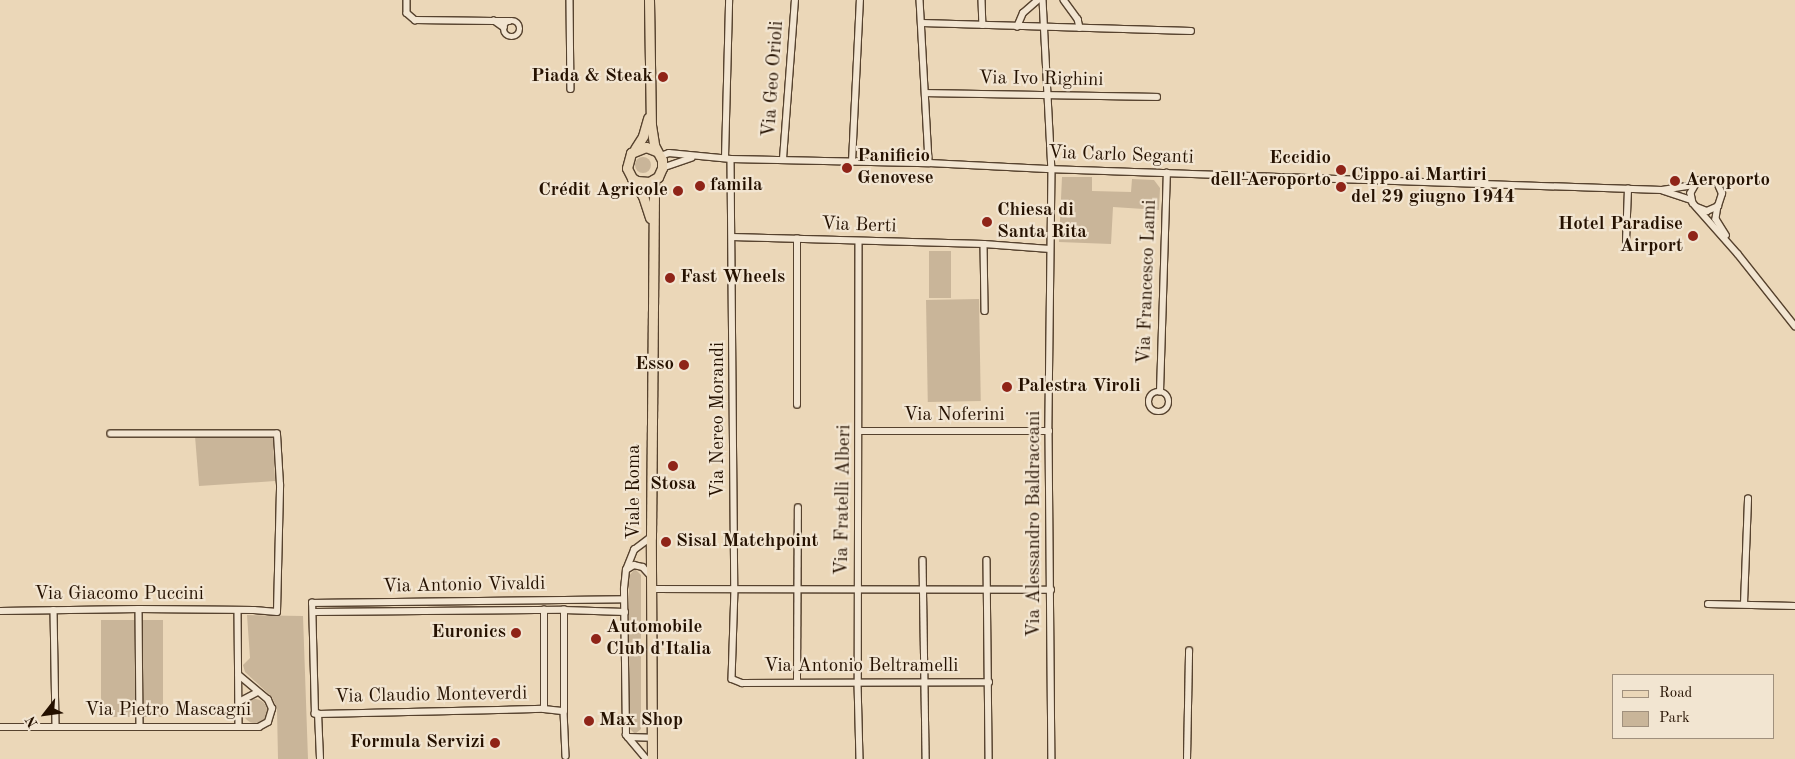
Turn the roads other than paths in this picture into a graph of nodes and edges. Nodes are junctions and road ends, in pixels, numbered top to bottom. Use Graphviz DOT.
graph roads {
  1 [pos="407,0"];
  2 [pos="570,0"];
  3 [pos="649,0"];
  4 [pos="729,0"];
  5 [pos="795,0"];
  6 [pos="860,0"];
  7 [pos="920,0"];
  8 [pos="982,0"];
  9 [pos="1038,0"];
  10 [pos="1043,0"];
  11 [pos="1064,0"];
  12 [pos="494,21"];
  13 [pos="511,21"];
  14 [pos="922,23"];
  15 [pos="983,25"];
  16 [pos="1017,27"];
  17 [pos="504,28"];
  18 [pos="1045,28"];
  19 [pos="1080,28"];
  20 [pos="1191,30"];
  21 [pos="570,89"];
  22 [pos="925,93"];
  23 [pos="1048,96"];
  24 [pos="1157,97"];
  25 [pos="650,108"];
  26 [pos="635,149"];
  27 [pos="658,153"];
  28 [pos="699,157"];
  29 [pos="728,158"];
  30 [pos="783,159"];
  31 [pos="852,162"];
  32 [pos="929,163"];
  33 [pos="662,168"];
  34 [pos="1052,170"];
  35 [pos="1167,173"];
  36 [pos="632,178"];
  37 [pos="654,180"];
  38 [pos="1694,185"];
  39 [pos="1628,189"];
  40 [pos="1662,190"];
  41 [pos="1691,200"];
  42 [pos="1718,206"];
  43 [pos="1697,207"];
  44 [pos="652,225"];
  45 [pos="732,237"];
  46 [pos="797,239"];
  47 [pos="859,241"];
  48 [pos="1626,242"];
  49 [pos="984,244"];
  50 [pos="1050,249"];
  51 [pos="1738,254"];
  52 [pos="985,311"];
  53 [pos="1795,326"];
  54 [pos="1160,392"];
  55 [pos="796,405"];
  56 [pos="860,431"];
  57 [pos="1049,431"];
  58 [pos="111,434"];
  59 [pos="1748,499"];
  60 [pos="798,508"];
  61 [pos="651,537"];
  62 [pos="923,560"];
  63 [pos="987,560"];
  64 [pos="626,570"];
  65 [pos="651,576"];
  66 [pos="651,589"];
  67 [pos="735,589"];
  68 [pos="798,589"];
  69 [pos="924,589"];
  70 [pos="988,589"];
  71 [pos="858,590"];
  72 [pos="1050,590"];
  73 [pos="624,599"];
  74 [pos="1708,604"];
  75 [pos="1744,604"];
  76 [pos="1795,606"];
  77 [pos="139,609"];
  78 [pos="54,610"];
  79 [pos="238,610"];
  80 [pos="544,610"];
  81 [pos="564,610"];
  82 [pos="0,611"];
  83 [pos="313,612"];
  84 [pos="624,612"];
  85 [pos="1189,651"];
  86 [pos="239,676"];
  87 [pos="733,680"];
  88 [pos="925,681"];
  89 [pos="797,682"];
  90 [pos="858,682"];
  91 [pos="989,682"];
  92 [pos="258,692"];
  93 [pos="239,702"];
  94 [pos="544,709"];
  95 [pos="564,711"];
  96 [pos="318,714"];
  97 [pos="56,726"];
  98 [pos="140,726"];
  99 [pos="0,727"];
  100 [pos="239,727"];
  101 [pos="628,738"];
  102 [pos="652,738"];
  103 [pos="566,756"];
  104 [pos="652,758"];
  105 [pos="320,759"];
  106 [pos="860,759"];
  107 [pos="926,759"];
  108 [pos="989,759"];
  109 [pos="1052,759"];
  110 [pos="1187,759"];
  1 -- 12 [label="street"];
  2 -- 21 [label="street"];
  3 -- 25 [label="main road"];
  4 -- 29 [label="street, Via Nereo Morandi"];
  5 -- 30 [label="street, Via Geo Orioli"];
  6 -- 31 [label="street"];
  7 -- 14 [label="street"];
  8 -- 15 [label="street"];
  9 -- 16 [label="street"];
  10 -- 18 [label="street, Via Alessandro Baldraccani"];
  11 -- 19 [label="street"];
  12 -- 13 [label="street"];
  12 -- 17 [label="street"];
  13 -- 17 [label="street"];
  13 -- 17 [label="street"];
  14 -- 15 [label="street"];
  14 -- 22 [label="street"];
  15 -- 16 [label="street"];
  16 -- 18 [label="street"];
  18 -- 19 [label="street"];
  18 -- 23 [label="street, Via Alessandro Baldraccani"];
  19 -- 20 [label="street"];
  22 -- 23 [label="street, Via Ivo Righini"];
  22 -- 32 [label="street"];
  23 -- 24 [label="street, Via Ivo Righini"];
  23 -- 34 [label="street, Via Alessandro Baldraccani"];
  25 -- 26 [label="main road"];
  25 -- 27 [label="main road"];
  26 -- 27 [label="main road"];
  26 -- 36 [label="main road"];
  27 -- 28 [label="street, Via Carlo Seganti"];
  27 -- 33 [label="main road"];
  28 -- 29 [label="street, Via Carlo Seganti"];
  28 -- 33 [label="street, Via Carlo Seganti"];
  29 -- 30 [label="street, Via Carlo Seganti"];
  29 -- 45 [label="street, Via Nereo Morandi"];
  30 -- 31 [label="street, Via Carlo Seganti"];
  31 -- 32 [label="street, Via Carlo Seganti"];
  32 -- 34 [label="street, Via Carlo Seganti"];
  33 -- 37 [label="main road"];
  34 -- 35 [label="street, Via Carlo Seganti"];
  34 -- 50 [label="street, Via Alessandro Baldraccani"];
  35 -- 39 [label="street, Via Carlo Seganti"];
  35 -- 54 [label="street, Via Francesco Lami"];
  36 -- 37 [label="main road"];
  36 -- 44 [label="main road, Viale Roma"];
  37 -- 44 [label="main road, Viale Roma"];
  38 -- 40 [label="street, Via Carlo Seganti"];
  38 -- 41 [label="street"];
  38 -- 42 [label="street"];
  39 -- 40 [label="street, Via Carlo Seganti"];
  39 -- 48 [label="street"];
  40 -- 41 [label="street, Via Carlo Seganti"];
  41 -- 43 [label="street"];
  42 -- 43 [label="street"];
  42 -- 51 [label="street"];
  43 -- 51 [label="street"];
  44 -- 61 [label="main road, Viale Roma"];
  45 -- 46 [label="street, Via Berti"];
  45 -- 67 [label="street, Via Nereo Morandi"];
  46 -- 47 [label="street, Via Berti"];
  46 -- 55 [label="street"];
  47 -- 49 [label="street, Via Berti"];
  47 -- 56 [label="street, Via Fratelli Alberi"];
  49 -- 50 [label="street, Via Berti"];
  49 -- 52 [label="street"];
  50 -- 57 [label="street, Via Alessandro Baldraccani"];
  51 -- 53 [label="street"];
  56 -- 57 [label="street, Via Noferini"];
  56 -- 71 [label="street, Via Fratelli Alberi"];
  57 -- 72 [label="street, Via Alessandro Baldraccani"];
  58 -- 79 [label="street, Via Giacomo Puccini"];
  59 -- 75 [label="street"];
  60 -- 68 [label="street"];
  61 -- 64 [label="street"];
  61 -- 65 [label="main road, Viale Roma"];
  62 -- 69 [label="street"];
  63 -- 70 [label="street"];
  64 -- 65 [label="street"];
  64 -- 73 [label="street"];
  65 -- 66 [label="main road, Viale Roma"];
  66 -- 67 [label="street"];
  66 -- 102 [label="main road, Viale Roma"];
  67 -- 68 [label="street"];
  67 -- 87 [label="street, Via Nereo Morandi"];
  68 -- 71 [label="street"];
  68 -- 89 [label="street"];
  69 -- 70 [label="street"];
  69 -- 71 [label="street"];
  69 -- 88 [label="street"];
  70 -- 72 [label="street"];
  70 -- 91 [label="street"];
  71 -- 90 [label="street, Via Fratelli Alberi"];
  72 -- 109 [label="street, Via Alessandro Baldraccani"];
  73 -- 83 [label="street, Via Antonio Vivaldi"];
  73 -- 84 [label="street"];
  74 -- 75 [label="street"];
  75 -- 76 [label="street"];
  77 -- 78 [label="street, Via Giacomo Puccini"];
  77 -- 79 [label="street, Via Giacomo Puccini"];
  77 -- 98 [label="street"];
  78 -- 82 [label="street, Via Giacomo Puccini"];
  78 -- 97 [label="street"];
  79 -- 86 [label="street"];
  80 -- 81 [label="street, Via Antonio Vivaldi"];
  80 -- 83 [label="street, Via Antonio Vivaldi"];
  80 -- 94 [label="street, Via Claudio Monteverdi"];
  81 -- 84 [label="street, Via Antonio Vivaldi"];
  81 -- 95 [label="street"];
  83 -- 96 [label="street"];
  84 -- 101 [label="street"];
  85 -- 110 [label="street"];
  86 -- 92 [label="street, Via Pietro Mascagni"];
  86 -- 93 [label="street"];
  87 -- 89 [label="street, Via Antonio Beltramelli"];
  88 -- 90 [label="street, Via Antonio Beltramelli"];
  88 -- 91 [label="street, Via Antonio Beltramelli"];
  88 -- 107 [label="street"];
  89 -- 90 [label="street, Via Antonio Beltramelli"];
  90 -- 106 [label="street, Via Fratelli Alberi"];
  91 -- 108 [label="street"];
  92 -- 93 [label="street, Via Pietro Mascagni"];
  92 -- 100 [label="street, Via Pietro Mascagni"];
  93 -- 100 [label="street"];
  94 -- 95 [label="street, Via Claudio Monteverdi"];
  94 -- 96 [label="street, Via Claudio Monteverdi"];
  95 -- 103 [label="street"];
  96 -- 105 [label="street"];
  97 -- 98 [label="street, Via Pietro Mascagni"];
  97 -- 99 [label="street, Via Pietro Mascagni"];
  98 -- 100 [label="street, Via Pietro Mascagni"];
  101 -- 102 [label="street"];
  101 -- 104 [label="street"];
  102 -- 104 [label="main road, Viale Roma"];
}
